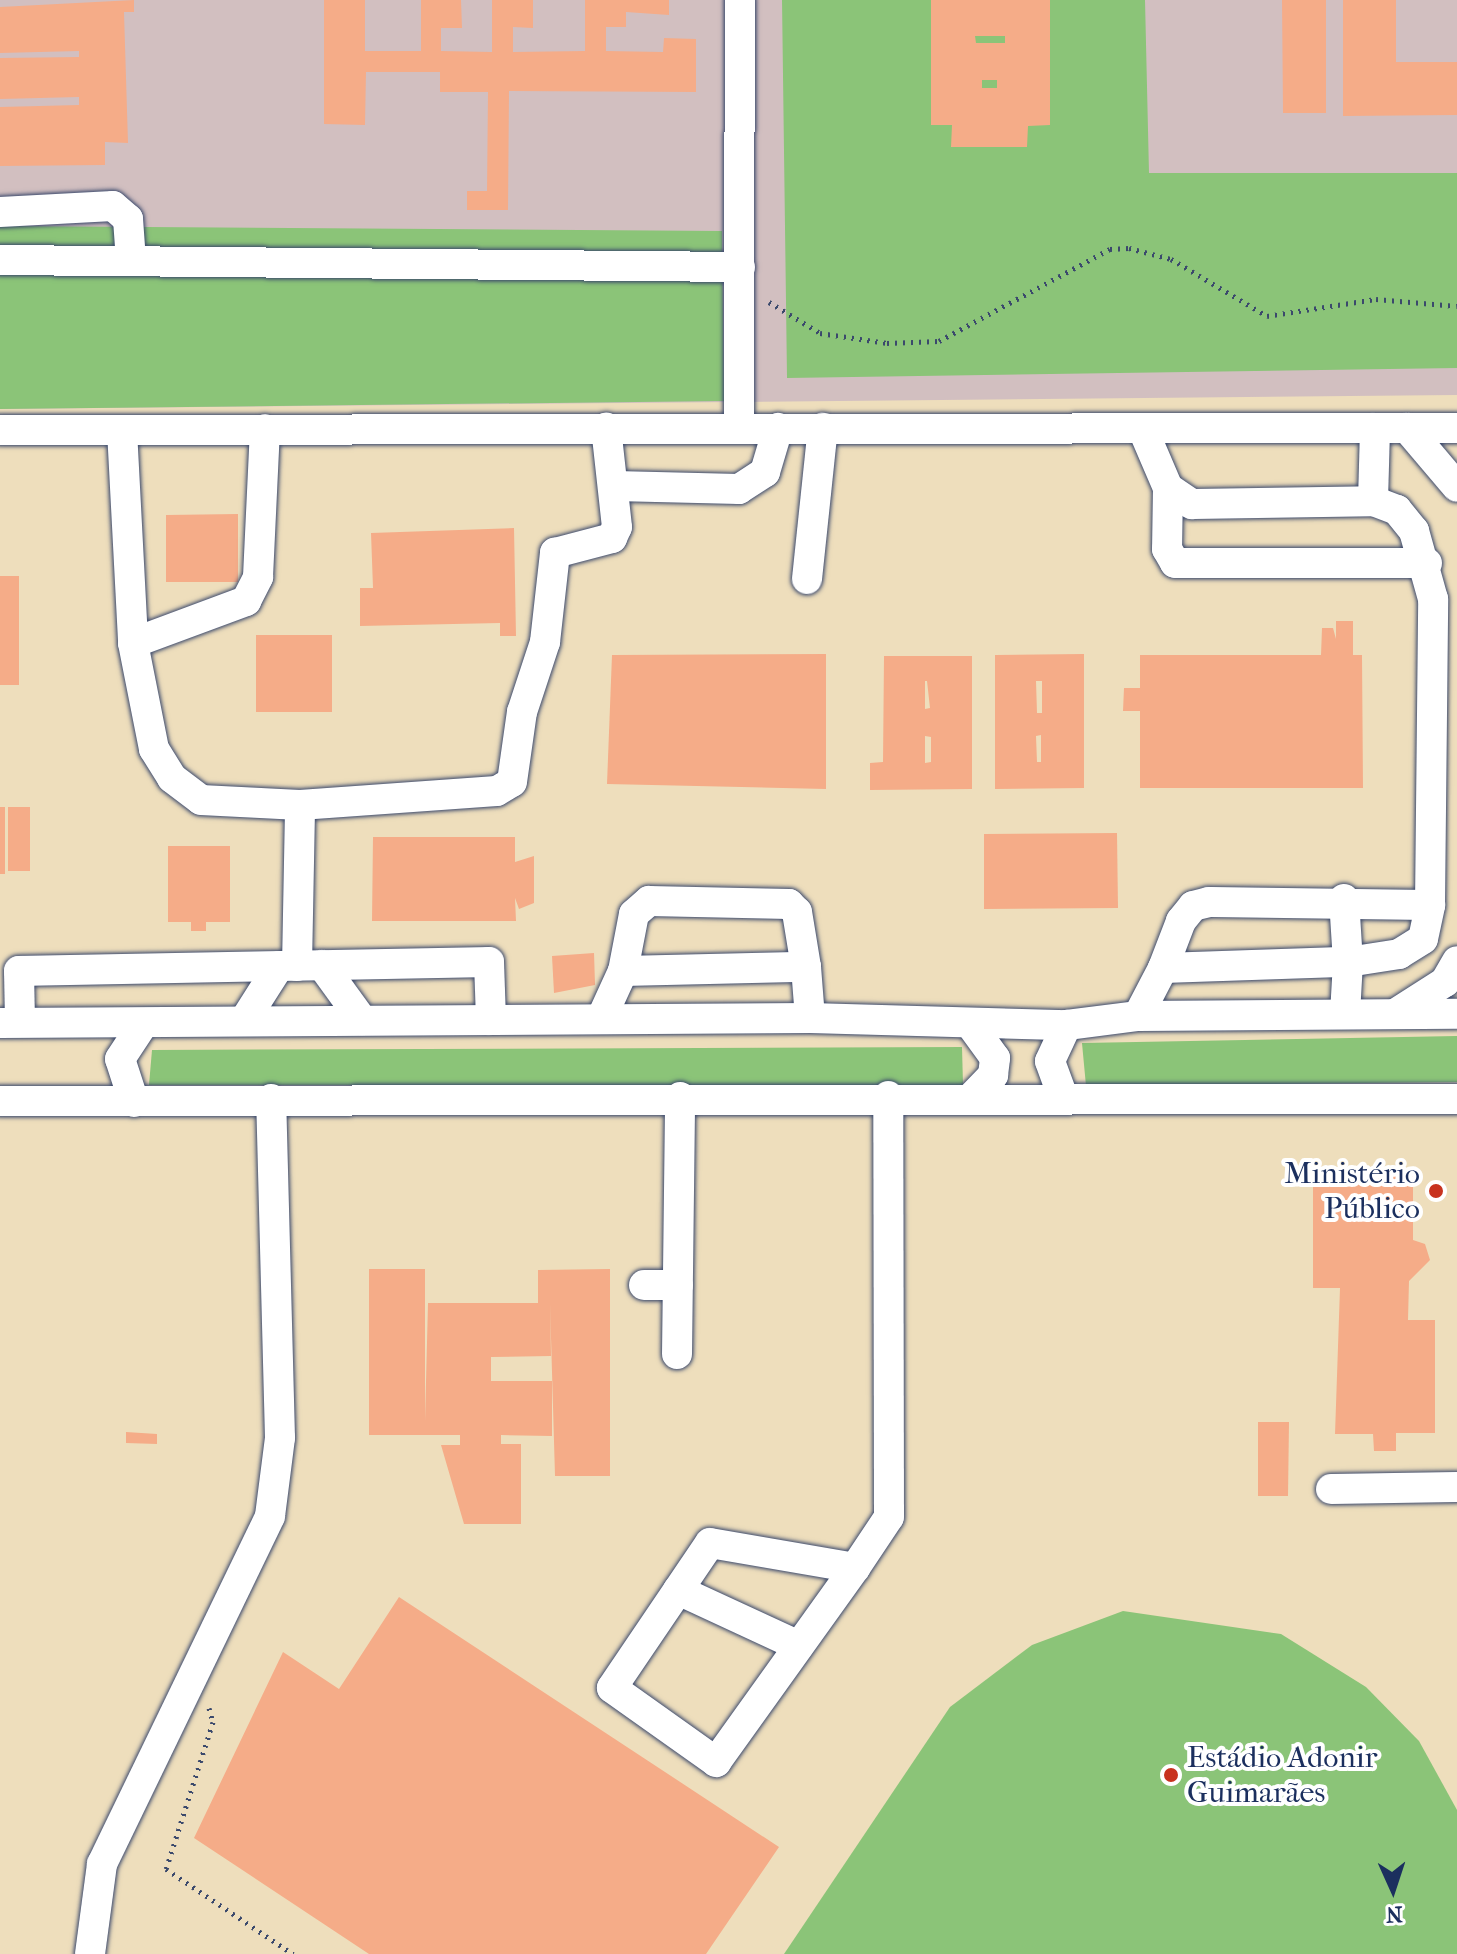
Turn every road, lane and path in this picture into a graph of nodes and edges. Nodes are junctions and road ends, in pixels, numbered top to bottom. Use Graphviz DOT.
graph roads {
  1 [pos="740,0"];
  2 [pos="0,212"];
  3 [pos="0,260"];
  4 [pos="131,261"];
  5 [pos="740,267"];
  6 [pos="1457,306"];
  7 [pos="606,428"];
  8 [pos="739,428"];
  9 [pos="778,428"];
  10 [pos="823,428"];
  11 [pos="1375,428"];
  12 [pos="1407,428"];
  13 [pos="1457,428"];
  14 [pos="265,429"];
  15 [pos="0,430"];
  16 [pos="122,430"];
  17 [pos="1144,432"];
  18 [pos="615,486"];
  19 [pos="1457,487"];
  20 [pos="1168,488"];
  21 [pos="1373,501"];
  22 [pos="1427,563"];
  23 [pos="807,579"];
  24 [pos="133,643"];
  25 [pos="300,805"];
  26 [pos="1344,899"];
  27 [pos="1430,905"];
  28 [pos="1457,961"];
  29 [pos="1348,962"];
  30 [pos="299,966"];
  31 [pos="806,967"];
  32 [pos="1163,968"];
  33 [pos="623,971"];
  34 [pos="1345,1014"];
  35 [pos="1395,1014"];
  36 [pos="1457,1014"];
  37 [pos="1138,1016"];
  38 [pos="810,1018"];
  39 [pos="601,1019"];
  40 [pos="362,1020"];
  41 [pos="491,1020"];
  42 [pos="244,1021"];
  43 [pos="10,1022"];
  44 [pos="143,1024"];
  45 [pos="1067,1025"];
  46 [pos="972,1026"];
  47 [pos="888,1096"];
  48 [pos="680,1097"];
  49 [pos="1063,1097"];
  50 [pos="971,1098"];
  51 [pos="271,1099"];
  52 [pos="1457,1099"];
  53 [pos="0,1101"];
  54 [pos="134,1102"];
  55 [pos="644,1285"];
  56 [pos="678,1285"];
  57 [pos="677,1354"];
  58 [pos="1457,1487"];
  59 [pos="1331,1489"];
  60 [pos="855,1568"];
  61 [pos="678,1590"];
  62 [pos="799,1646"];
  63 [pos="198,1665"];
  64 [pos="90,1954"];
  65 [pos="293,1954"];
  1 -- 5 [label="street"];
  2 -- 4 [label="street"];
  3 -- 4 [label="street"];
  4 -- 5 [label="street"];
  5 -- 6 [label="path"];
  5 -- 8 [label="street"];
  7 -- 8 [label="street"];
  7 -- 14 [label="street"];
  7 -- 18 [label="street"];
  8 -- 9 [label="street"];
  9 -- 10 [label="street"];
  9 -- 18 [label="street"];
  10 -- 17 [label="street"];
  10 -- 23 [label="street"];
  11 -- 12 [label="street"];
  11 -- 17 [label="street"];
  11 -- 21 [label="street"];
  12 -- 13 [label="street"];
  12 -- 19 [label="street"];
  14 -- 16 [label="street"];
  14 -- 24 [label="street"];
  15 -- 16 [label="street"];
  16 -- 24 [label="street"];
  17 -- 20 [label="street"];
  18 -- 25 [label="street"];
  20 -- 21 [label="street"];
  20 -- 22 [label="street"];
  21 -- 22 [label="street"];
  22 -- 27 [label="street"];
  24 -- 25 [label="street"];
  25 -- 30 [label="street"];
  26 -- 27 [label="street"];
  26 -- 29 [label="street"];
  26 -- 32 [label="street"];
  27 -- 29 [label="street"];
  28 -- 35 [label="street"];
  29 -- 32 [label="street"];
  29 -- 34 [label="street"];
  30 -- 40 [label="street"];
  30 -- 41 [label="street"];
  30 -- 42 [label="street"];
  30 -- 43 [label="street"];
  31 -- 33 [label="street"];
  31 -- 33 [label="street"];
  31 -- 38 [label="street"];
  32 -- 37 [label="street"];
  33 -- 39 [label="street"];
  34 -- 35 [label="street"];
  34 -- 37 [label="street"];
  35 -- 36 [label="street"];
  37 -- 45 [label="street"];
  38 -- 39 [label="street"];
  38 -- 46 [label="street"];
  39 -- 41 [label="street"];
  40 -- 41 [label="street"];
  40 -- 42 [label="street"];
  42 -- 44 [label="street"];
  43 -- 44 [label="street"];
  44 -- 54 [label="street"];
  45 -- 46 [label="street"];
  45 -- 49 [label="street"];
  46 -- 50 [label="street"];
  47 -- 48 [label="street"];
  47 -- 50 [label="street"];
  47 -- 60 [label="street"];
  48 -- 51 [label="street"];
  48 -- 56 [label="street"];
  49 -- 50 [label="street"];
  49 -- 52 [label="street"];
  51 -- 54 [label="street"];
  51 -- 63 [label="street"];
  53 -- 54 [label="street"];
  55 -- 56 [label="street"];
  56 -- 57 [label="street"];
  58 -- 59 [label="street"];
  60 -- 61 [label="street"];
  60 -- 62 [label="street"];
  61 -- 62 [label="street"];
  61 -- 62 [label="street"];
  63 -- 64 [label="street"];
  63 -- 65 [label="path"];
}
